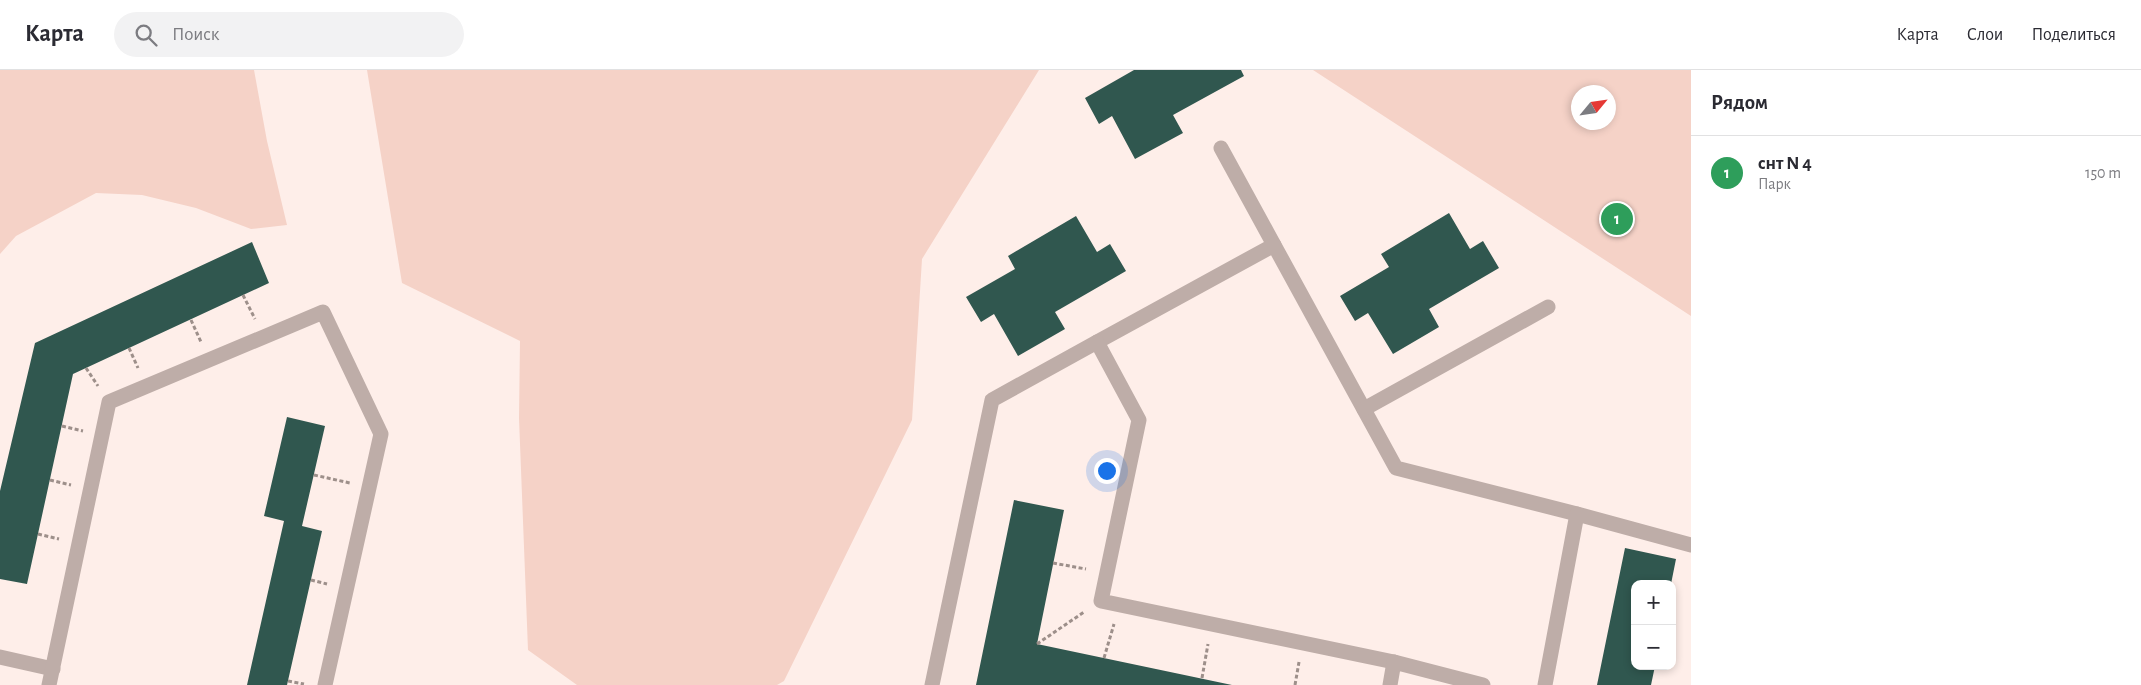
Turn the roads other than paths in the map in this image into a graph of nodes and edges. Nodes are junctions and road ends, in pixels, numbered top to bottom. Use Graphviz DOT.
graph roads {
  1 [pos="1221,148"];
  2 [pos="1274,245"];
  3 [pos="1548,307"];
  4 [pos="1097,342"];
  5 [pos="1364,409"];
  6 [pos="1577,514"];
  7 [pos="1691,545"];
  8 [pos="0,657"];
  9 [pos="1394,662"];
  10 [pos="53,669"];
  11 [pos="49,685"];
  12 [pos="325,685"];
  13 [pos="932,685"];
  14 [pos="1390,685"];
  15 [pos="1483,685"];
  16 [pos="1545,685"];
  1 -- 2 [label="lane"];
  2 -- 4 [label="lane"];
  2 -- 5 [label="lane"];
  3 -- 5 [label="lane"];
  4 -- 9 [label="lane"];
  4 -- 13 [label="lane"];
  5 -- 6 [label="lane"];
  6 -- 7 [label="lane"];
  6 -- 16 [label="lane"];
  8 -- 10 [label="lane"];
  9 -- 14 [label="lane"];
  9 -- 15 [label="lane"];
  10 -- 11 [label="lane"];
  10 -- 12 [label="lane"];
}
